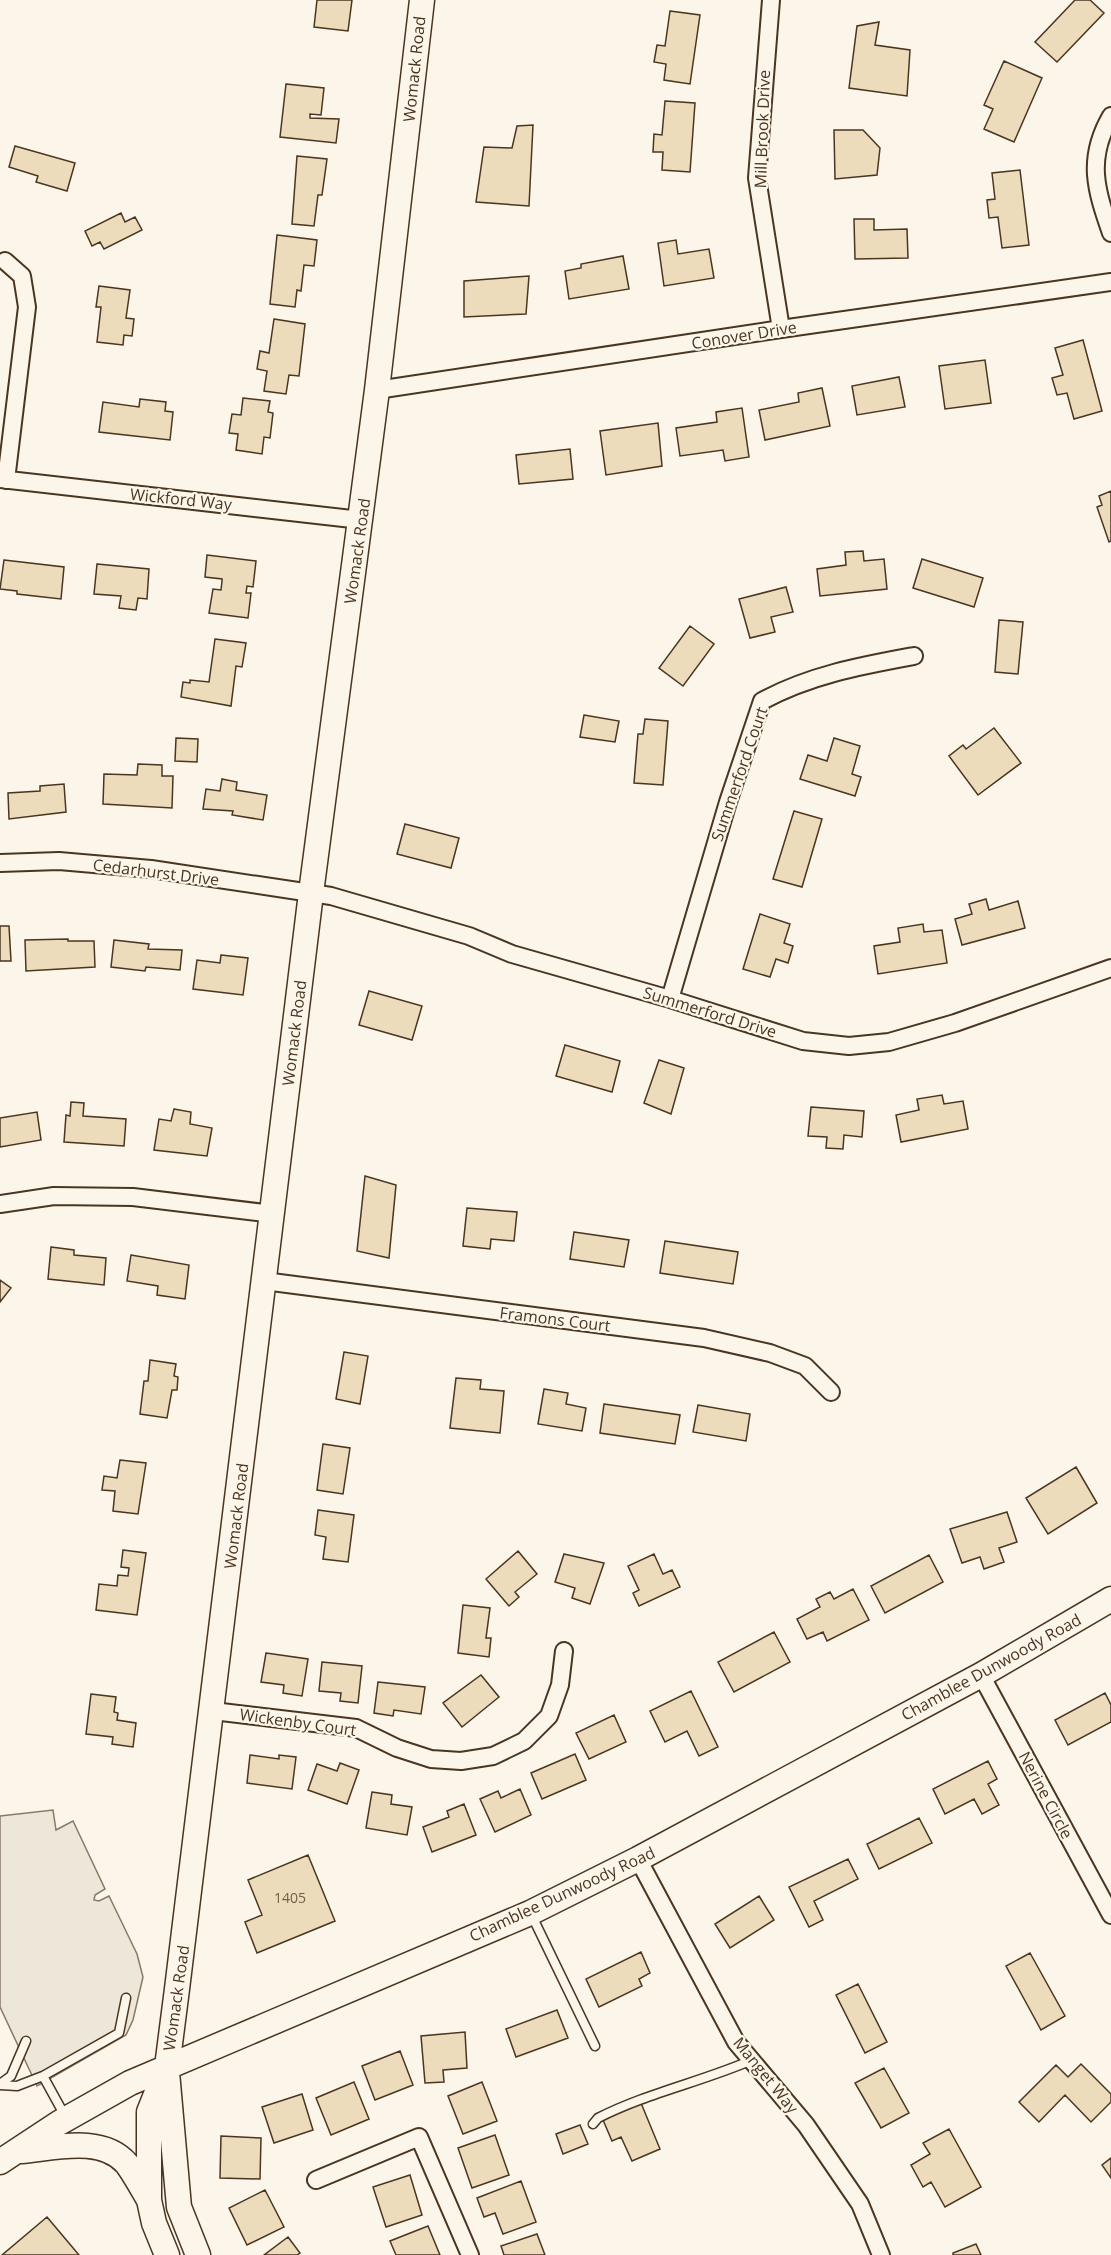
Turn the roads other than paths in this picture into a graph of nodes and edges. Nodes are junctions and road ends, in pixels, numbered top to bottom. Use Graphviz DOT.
graph roads {
  1 [pos="422,0"];
  2 [pos="771,0"];
  3 [pos="1111,116"];
  4 [pos="1111,233"];
  5 [pos="5,261"];
  6 [pos="1111,282"];
  7 [pos="781,328"];
  8 [pos="377,390"];
  9 [pos="3,479"];
  10 [pos="361,520"];
  11 [pos="914,656"];
  12 [pos="0,863"];
  13 [pos="311,893"];
  14 [pos="1111,968"];
  15 [pos="670,999"];
  16 [pos="0,1204"];
  17 [pos="273,1214"];
  18 [pos="264,1281"];
  19 [pos="831,1392"];
  20 [pos="1111,1599"];
  21 [pos="564,1651"];
  22 [pos="981,1675"];
  23 [pos="213,1711"];
  24 [pos="638,1859"];
  25 [pos="530,1913"];
  26 [pos="1111,1915"];
  27 [pos="126,1998"];
  28 [pos="26,2041"];
  29 [pos="595,2046"];
  30 [pos="753,2060"];
  31 [pos="166,2067"];
  32 [pos="43,2076"];
  33 [pos="0,2084"];
  34 [pos="67,2119"];
  35 [pos="593,2124"];
  36 [pos="9,2157"];
  37 [pos="316,2180"];
  38 [pos="149,2200"];
  39 [pos="167,2255"];
  40 [pos="198,2255"];
  41 [pos="470,2255"];
  42 [pos="881,2255"];
  1 -- 8 [label="street, Womack Road"];
  2 -- 7 [label="street, Mill Brook Drive"];
  3 -- 4 [label="street"];
  5 -- 9 [label="street"];
  6 -- 7 [label="street, Conover Drive"];
  7 -- 8 [label="street, Conover Drive"];
  8 -- 10 [label="street, Womack Road"];
  9 -- 10 [label="street, Wickford Way"];
  10 -- 13 [label="street, Womack Road"];
  11 -- 15 [label="street, Summerford Court"];
  12 -- 13 [label="street, Cedarhurst Drive"];
  13 -- 15 [label="street, Summerford Drive"];
  13 -- 17 [label="street, Womack Road"];
  14 -- 15 [label="street, Summerford Drive"];
  16 -- 17 [label="street"];
  17 -- 18 [label="street, Womack Road"];
  18 -- 19 [label="street, Framons Court"];
  18 -- 23 [label="street, Womack Road"];
  20 -- 22 [label="street, Chamblee Dunwoody Road"];
  21 -- 23 [label="street, Wickenby Court"];
  22 -- 24 [label="street, Chamblee Dunwoody Road"];
  22 -- 26 [label="street, Nerine Circle"];
  23 -- 31 [label="street, Womack Road"];
  24 -- 25 [label="street, Chamblee Dunwoody Road"];
  24 -- 30 [label="street, Manget Way"];
  25 -- 29 [label="lane"];
  25 -- 31 [label="street, Chamblee Dunwoody Road"];
  27 -- 32 [label="lane"];
  28 -- 33 [label="lane"];
  30 -- 35 [label="lane"];
  30 -- 42 [label="street, Manget Way"];
  31 -- 34 [label="street, Chamblee Dunwoody Road"];
  31 -- 38 [label="street"];
  31 -- 40 [label="street"];
  32 -- 33 [label="lane"];
  32 -- 34 [label="lane"];
  34 -- 36 [label="street, Chamblee Dunwoody Road"];
  36 -- 38 [label="street"];
  37 -- 41 [label="street"];
  38 -- 39 [label="street"];
}
